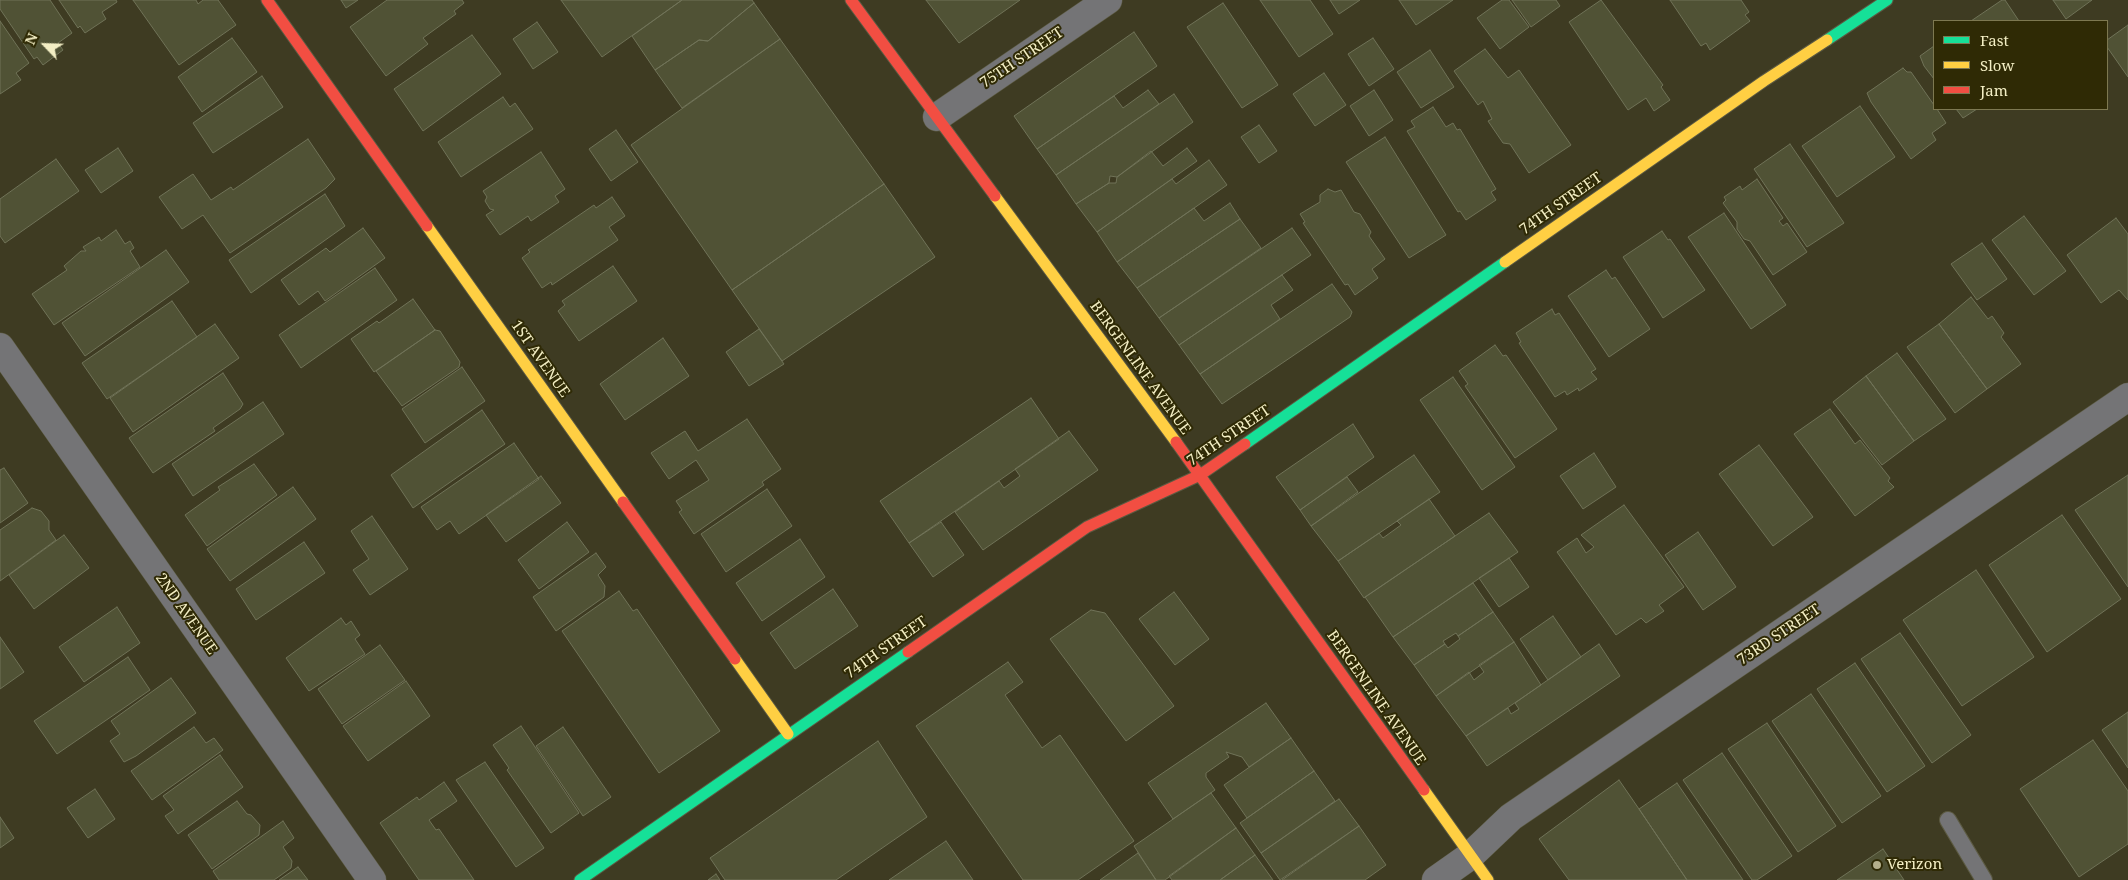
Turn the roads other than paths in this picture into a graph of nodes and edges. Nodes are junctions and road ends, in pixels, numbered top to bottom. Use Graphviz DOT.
graph roads {
  1 [pos="267,0"];
  2 [pos="851,0"];
  3 [pos="1108,0"];
  4 [pos="1887,0"];
  5 [pos="937,117"];
  6 [pos="0,347"];
  7 [pos="2128,397"];
  8 [pos="1200,475"];
  9 [pos="788,734"];
  10 [pos="1948,820"];
  11 [pos="1470,856"];
  12 [pos="372,880"];
  13 [pos="580,880"];
  14 [pos="1436,880"];
  15 [pos="1488,880"];
  16 [pos="1984,880"];
  1 -- 9 [label="street, 1ST AVENUE"];
  2 -- 5 [label="street, BERGENLINE AVENUE"];
  3 -- 5 [label="street, 75TH STREET"];
  4 -- 8 [label="street, 74TH STREET"];
  5 -- 8 [label="street, BERGENLINE AVENUE"];
  6 -- 12 [label="street, 2ND AVENUE"];
  7 -- 11 [label="street, 73RD STREET"];
  8 -- 9 [label="street, 74TH STREET"];
  8 -- 11 [label="street, BERGENLINE AVENUE"];
  9 -- 13 [label="street, 74TH STREET"];
  10 -- 16 [label="lane"];
  11 -- 14 [label="street, 73RD STREET"];
  11 -- 15 [label="street, BERGENLINE AVENUE"];
}
